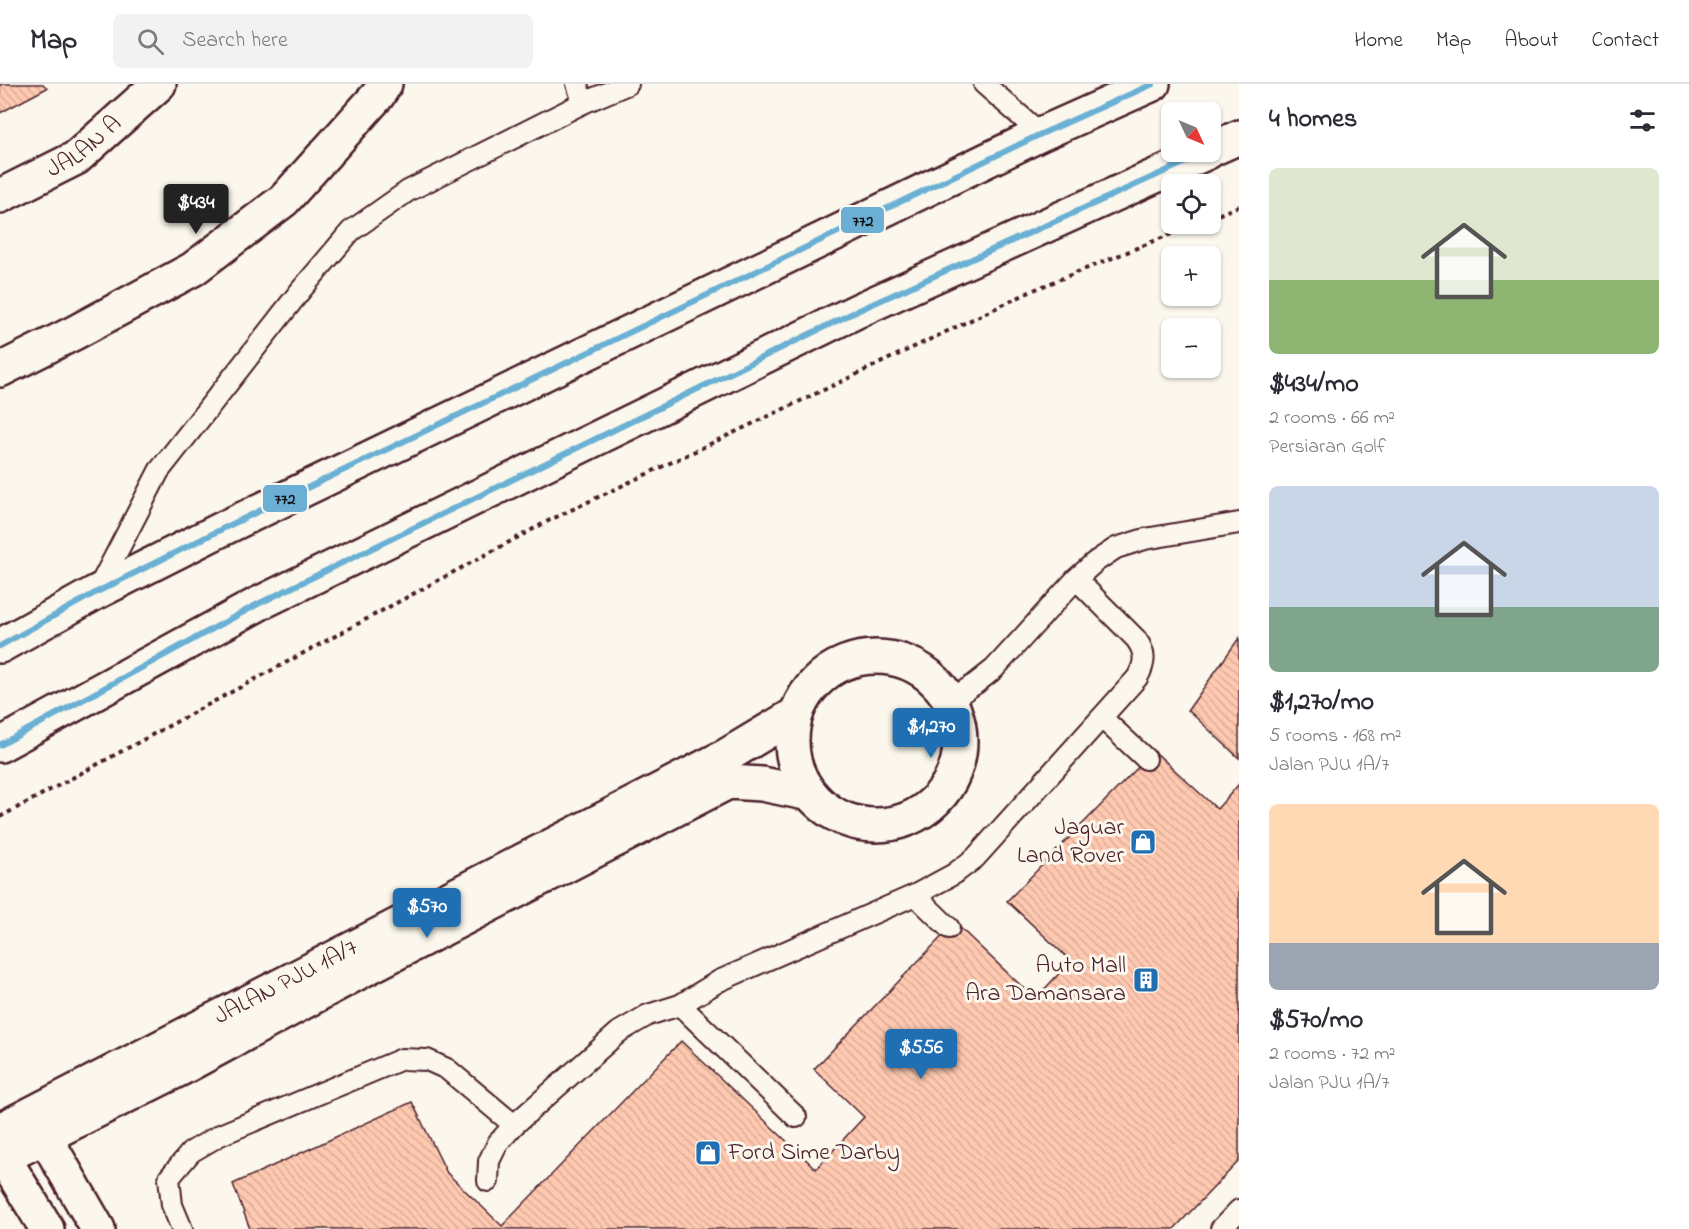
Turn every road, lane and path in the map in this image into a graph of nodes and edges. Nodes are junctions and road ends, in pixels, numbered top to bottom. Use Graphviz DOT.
graph roads {
  1 [pos="159,84"];
  2 [pos="385,84"];
  3 [pos="577,84"];
  4 [pos="628,84"];
  5 [pos="984,84"];
  6 [pos="1153,84"];
  7 [pos="583,104"];
  8 [pos="1041,134"];
  9 [pos="1239,137"];
  10 [pos="1221,145"];
  11 [pos="1185,162"];
  12 [pos="0,196"];
  13 [pos="1239,206"];
  14 [pos="1221,213"];
  15 [pos="1171,234"];
  16 [pos="0,370"];
  17 [pos="1239,523"];
  18 [pos="1076,579"];
  19 [pos="95,593"];
  20 [pos="0,646"];
  21 [pos="950,700"];
  22 [pos="796,714"];
  23 [pos="1102,718"];
  24 [pos="0,745"];
  25 [pos="1146,759"];
  26 [pos="810,794"];
  27 [pos="0,817"];
  28 [pos="915,895"];
  29 [pos="949,928"];
  30 [pos="680,1005"];
  31 [pos="796,1117"];
  32 [pos="514,1125"];
  33 [pos="38,1126"];
  34 [pos="1,1150"];
  35 [pos="488,1181"];
  36 [pos="1239,1210"];
  37 [pos="47,1229"];
  38 [pos="98,1229"];
  39 [pos="182,1229"];
  40 [pos="1221,1229"];
  1 -- 12 [label="street, JALAN A"];
  2 -- 16 [label="street"];
  3 -- 7 [label="lane"];
  4 -- 7 [label="lane"];
  5 -- 8 [label="lane"];
  6 -- 8 [label="street"];
  7 -- 19 [label="lane"];
  8 -- 19 [label="street"];
  9 -- 10 [label="street"];
  11 -- 24 [label="street"];
  13 -- 14 [label="path"];
  15 -- 27 [label="path"];
  17 -- 18 [label="lane"];
  18 -- 21 [label="lane"];
  18 -- 23 [label="lane"];
  19 -- 20 [label="street"];
  21 -- 22 [label="street"];
  21 -- 26 [label="street"];
  22 -- 26 [label="street"];
  22 -- 33 [label="street, JALAN PJU 1A/7"];
  23 -- 25 [label="lane"];
  23 -- 28 [label="lane"];
  26 -- 33 [label="street, JALAN PJU 1A/7"];
  28 -- 29 [label="lane"];
  28 -- 30 [label="lane"];
  30 -- 31 [label="lane"];
  30 -- 32 [label="lane"];
  32 -- 35 [label="lane"];
  32 -- 39 [label="lane"];
  33 -- 34 [label="street"];
  33 -- 38 [label="street"];
  34 -- 37 [label="street"];
  36 -- 40 [label="lane"];
}
